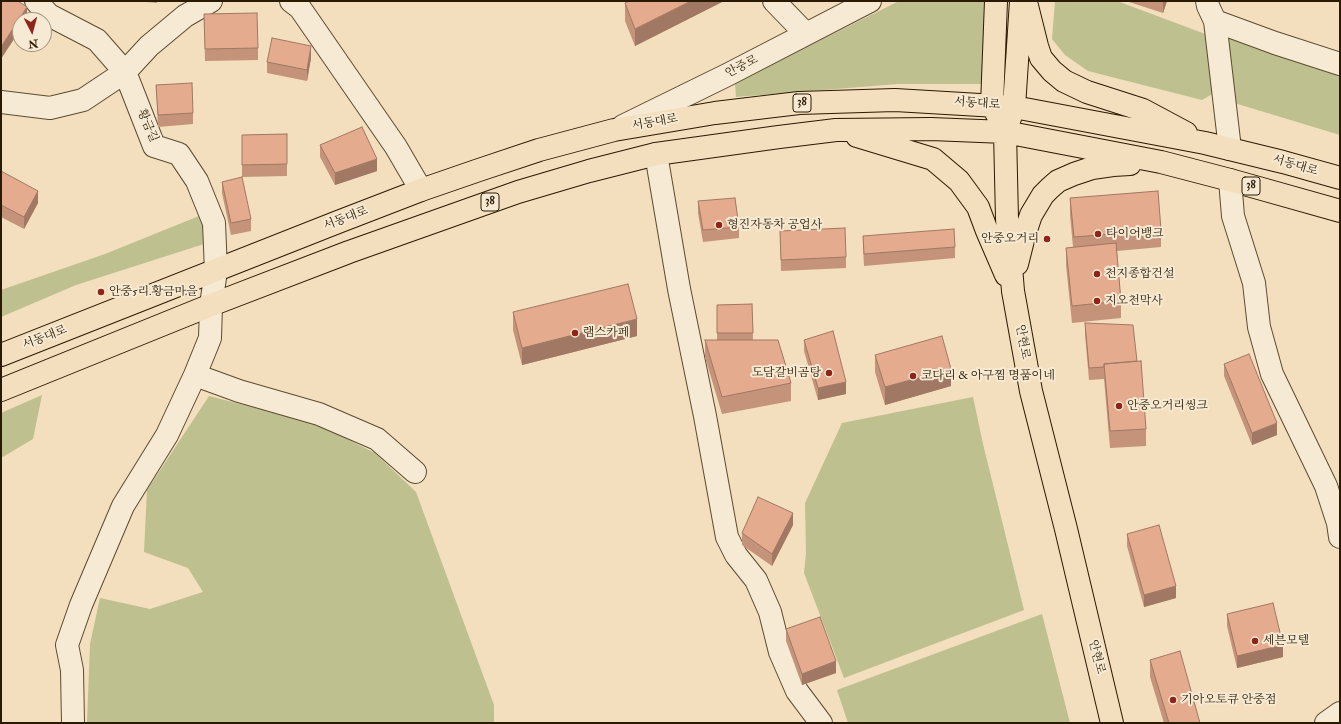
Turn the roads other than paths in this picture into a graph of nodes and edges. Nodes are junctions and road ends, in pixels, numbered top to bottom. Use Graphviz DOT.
graph roads {
  1 [pos="36,1"];
  2 [pos="211,1"];
  3 [pos="291,1"];
  4 [pos="774,1"];
  5 [pos="870,1"];
  6 [pos="996,1"];
  7 [pos="1021,1"];
  8 [pos="1026,1"];
  9 [pos="1211,11"];
  10 [pos="806,34"];
  11 [pos="1340,64"];
  12 [pos="125,72"];
  13 [pos="1,102"];
  14 [pos="992,104"];
  15 [pos="1014,107"];
  16 [pos="614,130"];
  17 [pos="836,130"];
  18 [pos="1005,132"];
  19 [pos="1205,143"];
  20 [pos="1230,149"];
  21 [pos="656,154"];
  22 [pos="1161,162"];
  23 [pos="1340,178"];
  24 [pos="1230,180"];
  25 [pos="421,190"];
  26 [pos="1340,211"];
  27 [pos="216,271"];
  28 [pos="1013,291"];
  29 [pos="211,305"];
  30 [pos="1,355"];
  31 [pos="195,375"];
  32 [pos="1,390"];
  33 [pos="415,472"];
  34 [pos="1340,537"];
  35 [pos="1340,713"];
  36 [pos="73,723"];
  37 [pos="821,723"];
  38 [pos="1112,723"];
  39 [pos="1326,723"];
  1 -- 12 [label="street, 황금길"];
  2 -- 12 [label="street"];
  3 -- 25 [label="street"];
  4 -- 10 [label="street"];
  5 -- 10 [label="street, 안중로"];
  6 -- 14 [label="main road"];
  7 -- 15 [label="main road, 안현로"];
  8 -- 19 [label="main road"];
  9 -- 11 [label="street"];
  9 -- 20 [label="street"];
  10 -- 16 [label="street, 안중로"];
  12 -- 13 [label="street"];
  12 -- 27 [label="street, 황금길"];
  14 -- 15 [label="main road, 서동대로 / 38"];
  14 -- 16 [label="main road, 서동대로 / 38"];
  14 -- 18 [label="main road"];
  15 -- 18 [label="main road, 안현로"];
  15 -- 19 [label="main road, 서동대로 / 38"];
  16 -- 25 [label="main road, 서동대로 / 38"];
  17 -- 18 [label="main road, 38"];
  17 -- 21 [label="main road, 38"];
  17 -- 28 [label="main road"];
  18 -- 22 [label="main road, 38"];
  18 -- 28 [label="main road, 안현로"];
  19 -- 20 [label="main road, 서동대로 / 38"];
  20 -- 23 [label="main road, 서동대로 / 38"];
  21 -- 29 [label="main road, 38"];
  21 -- 37 [label="street"];
  22 -- 24 [label="main road, 38"];
  22 -- 28 [label="main road"];
  24 -- 26 [label="main road, 38"];
  24 -- 34 [label="street"];
  25 -- 27 [label="main road, 서동대로 / 38"];
  27 -- 29 [label="street"];
  27 -- 30 [label="main road, 서동대로 / 38"];
  28 -- 38 [label="main road, 안현로"];
  29 -- 31 [label="street"];
  29 -- 32 [label="main road, 38"];
  31 -- 33 [label="street"];
  31 -- 36 [label="street"];
  35 -- 39 [label="street"];
}
